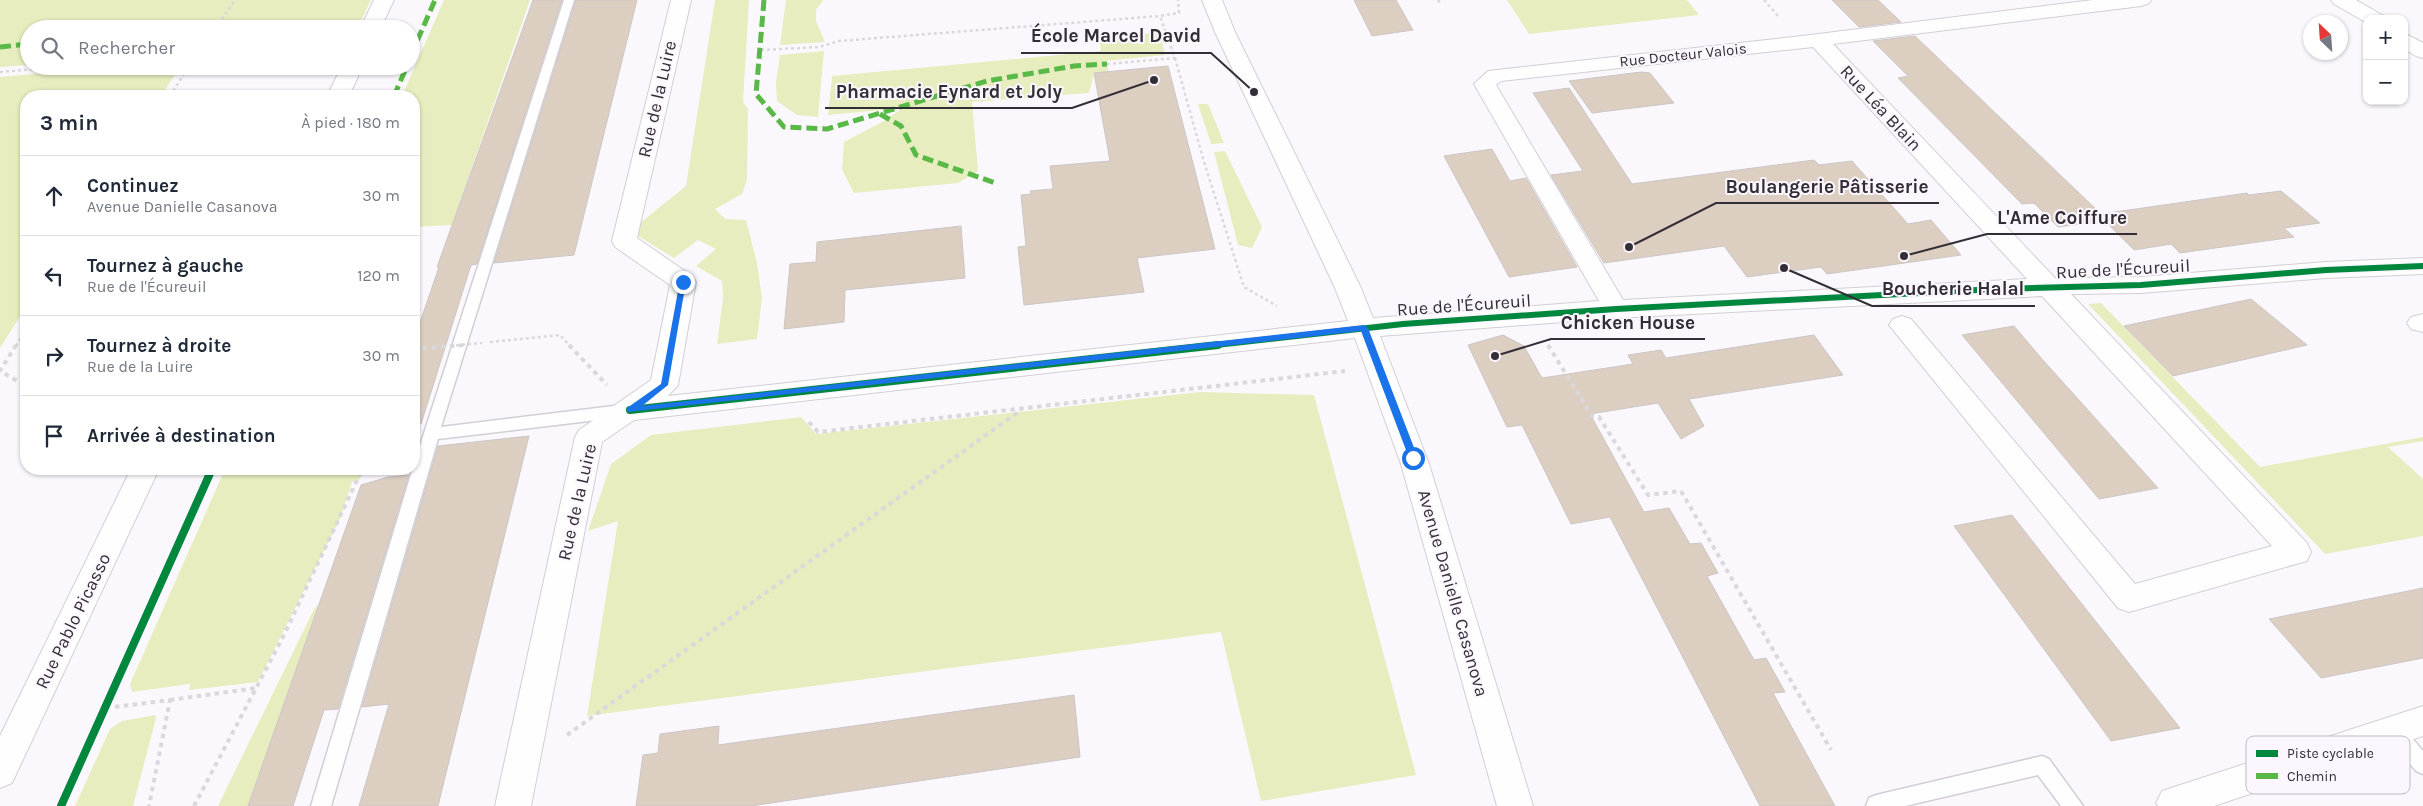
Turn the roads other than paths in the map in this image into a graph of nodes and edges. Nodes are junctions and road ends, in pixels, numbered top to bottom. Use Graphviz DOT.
graph roads {
  1 [pos="384,0"];
  2 [pos="569,0"];
  3 [pos="680,0"];
  4 [pos="1212,0"];
  5 [pos="1998,0"];
  6 [pos="2141,0"];
  7 [pos="2341,0"];
  8 [pos="2368,15"];
  9 [pos="2018,16"];
  10 [pos="374,20"];
  11 [pos="1817,39"];
  12 [pos="2408,42"];
  13 [pos="2423,52"];
  14 [pos="348,75"];
  15 [pos="341,90"];
  16 [pos="2423,266"];
  17 [pos="2048,287"];
  18 [pos="1616,309"];
  19 [pos="1902,325"];
  20 [pos="1364,328"];
  21 [pos="630,410"];
  22 [pos="432,434"];
  23 [pos="142,475"];
  24 [pos="420,475"];
  25 [pos="420,475"];
  26 [pos="2408,726"];
  27 [pos="2378,736"];
  28 [pos="2423,765"];
  29 [pos="0,772"];
  30 [pos="2246,779"];
  31 [pos="2174,803"];
  32 [pos="322,806"];
  33 [pos="513,806"];
  34 [pos="1516,806"];
  35 [pos="1876,806"];
  36 [pos="2073,806"];
  1 -- 10 [label="street"];
  2 -- 22 [label="lane"];
  3 -- 21 [label="street, Rue de la Luire"];
  4 -- 20 [label="street, Avenue Danielle Casanova"];
  5 -- 9 [label="street"];
  6 -- 9 [label="street, Rue Docteur Valois"];
  7 -- 8 [label="street"];
  9 -- 11 [label="street, Rue Docteur Valois"];
  11 -- 17 [label="street, Rue Léa Blain"];
  11 -- 18 [label="street, Rue Docteur Valois"];
  12 -- 13 [label="street"];
  14 -- 15 [label="street"];
  16 -- 17 [label="street, Rue de l'Écureuil"];
  17 -- 18 [label="street, Rue de l'Écureuil"];
  17 -- 19 [label="street, Rue de l'Écureuil"];
  18 -- 20 [label="street, Rue de l'Écureuil"];
  20 -- 21 [label="street, Rue de l'Écureuil"];
  20 -- 34 [label="street, Avenue Danielle Casanova"];
  21 -- 22 [label="lane"];
  21 -- 33 [label="street, Rue de la Luire"];
  22 -- 25 [label="lane"];
  23 -- 29 [label="street, Rue Pablo Picasso"];
  24 -- 32 [label="lane"];
  26 -- 27 [label="street"];
  26 -- 28 [label="lane"];
  30 -- 31 [label="street"];
  35 -- 36 [label="lane"];
}
